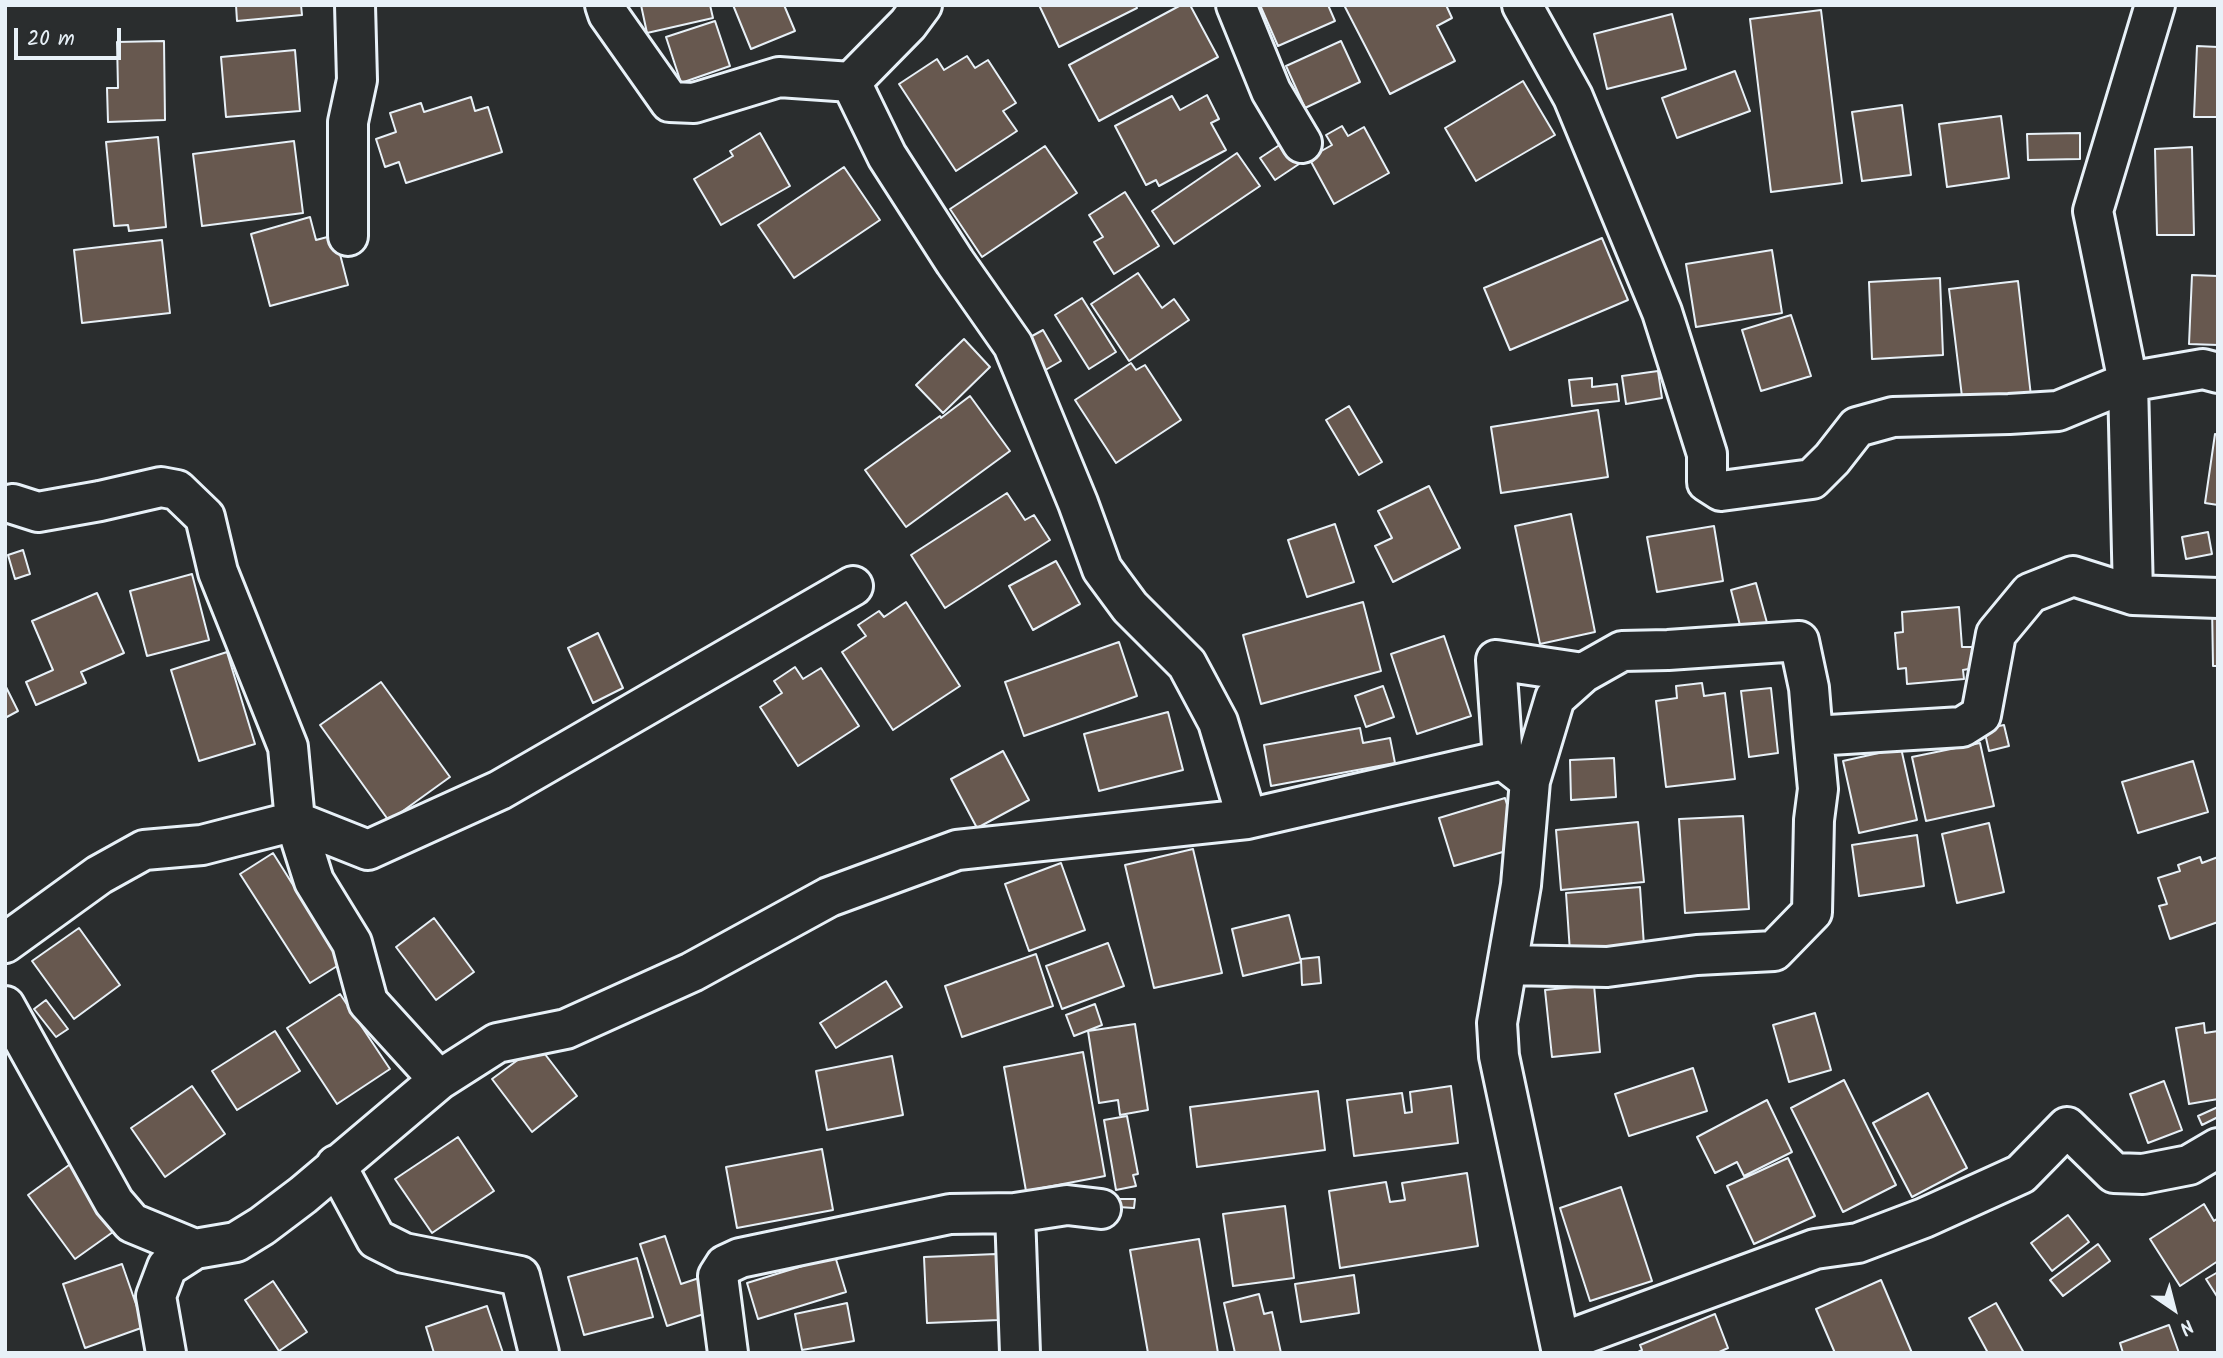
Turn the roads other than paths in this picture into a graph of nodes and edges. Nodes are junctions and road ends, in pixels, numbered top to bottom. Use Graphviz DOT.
graph roads {
  1 [pos="355,5"];
  2 [pos="605,5"];
  3 [pos="922,5"];
  4 [pos="1236,5"];
  5 [pos="1522,5"];
  6 [pos="2155,5"];
  7 [pos="851,82"];
  8 [pos="1301,143"];
  9 [pos="348,236"];
  10 [pos="2218,373"];
  11 [pos="2128,382"];
  12 [pos="8,497"];
  13 [pos="853,586"];
  14 [pos="2133,595"];
  15 [pos="2218,598"];
  16 [pos="1583,673"];
  17 [pos="1813,736"];
  18 [pos="1517,770"];
  19 [pos="1247,819"];
  20 [pos="295,821"];
  21 [pos="5,943"];
  22 [pos="1507,965"];
  23 [pos="5,1006"];
  24 [pos="439,1080"];
  25 [pos="2218,1148"];
  26 [pos="336,1165"];
  27 [pos="1101,1209"];
  28 [pos="1015,1213"];
  29 [pos="195,1249"];
  30 [pos="1561,1348"];
  31 [pos="166,1353"];
  32 [pos="539,1353"];
  33 [pos="728,1353"];
  34 [pos="1020,1353"];
  1 -- 9 [label="street"];
  2 -- 7 [label="street"];
  3 -- 7 [label="street"];
  4 -- 8 [label="street"];
  5 -- 11 [label="street"];
  6 -- 11 [label="street"];
  7 -- 19 [label="street"];
  10 -- 11 [label="street"];
  11 -- 14 [label="street"];
  12 -- 20 [label="street"];
  13 -- 20 [label="street"];
  14 -- 15 [label="street"];
  14 -- 17 [label="street"];
  16 -- 17 [label="street"];
  16 -- 18 [label="street"];
  16 -- 18 [label="street"];
  17 -- 22 [label="street"];
  18 -- 19 [label="street"];
  18 -- 22 [label="street"];
  19 -- 24 [label="street"];
  20 -- 21 [label="street"];
  20 -- 24 [label="street"];
  22 -- 30 [label="street"];
  23 -- 29 [label="street"];
  24 -- 26 [label="street"];
  25 -- 30 [label="street"];
  26 -- 29 [label="street"];
  26 -- 32 [label="street"];
  27 -- 28 [label="street"];
  28 -- 33 [label="street"];
  28 -- 34 [label="street"];
  29 -- 31 [label="street"];
}
